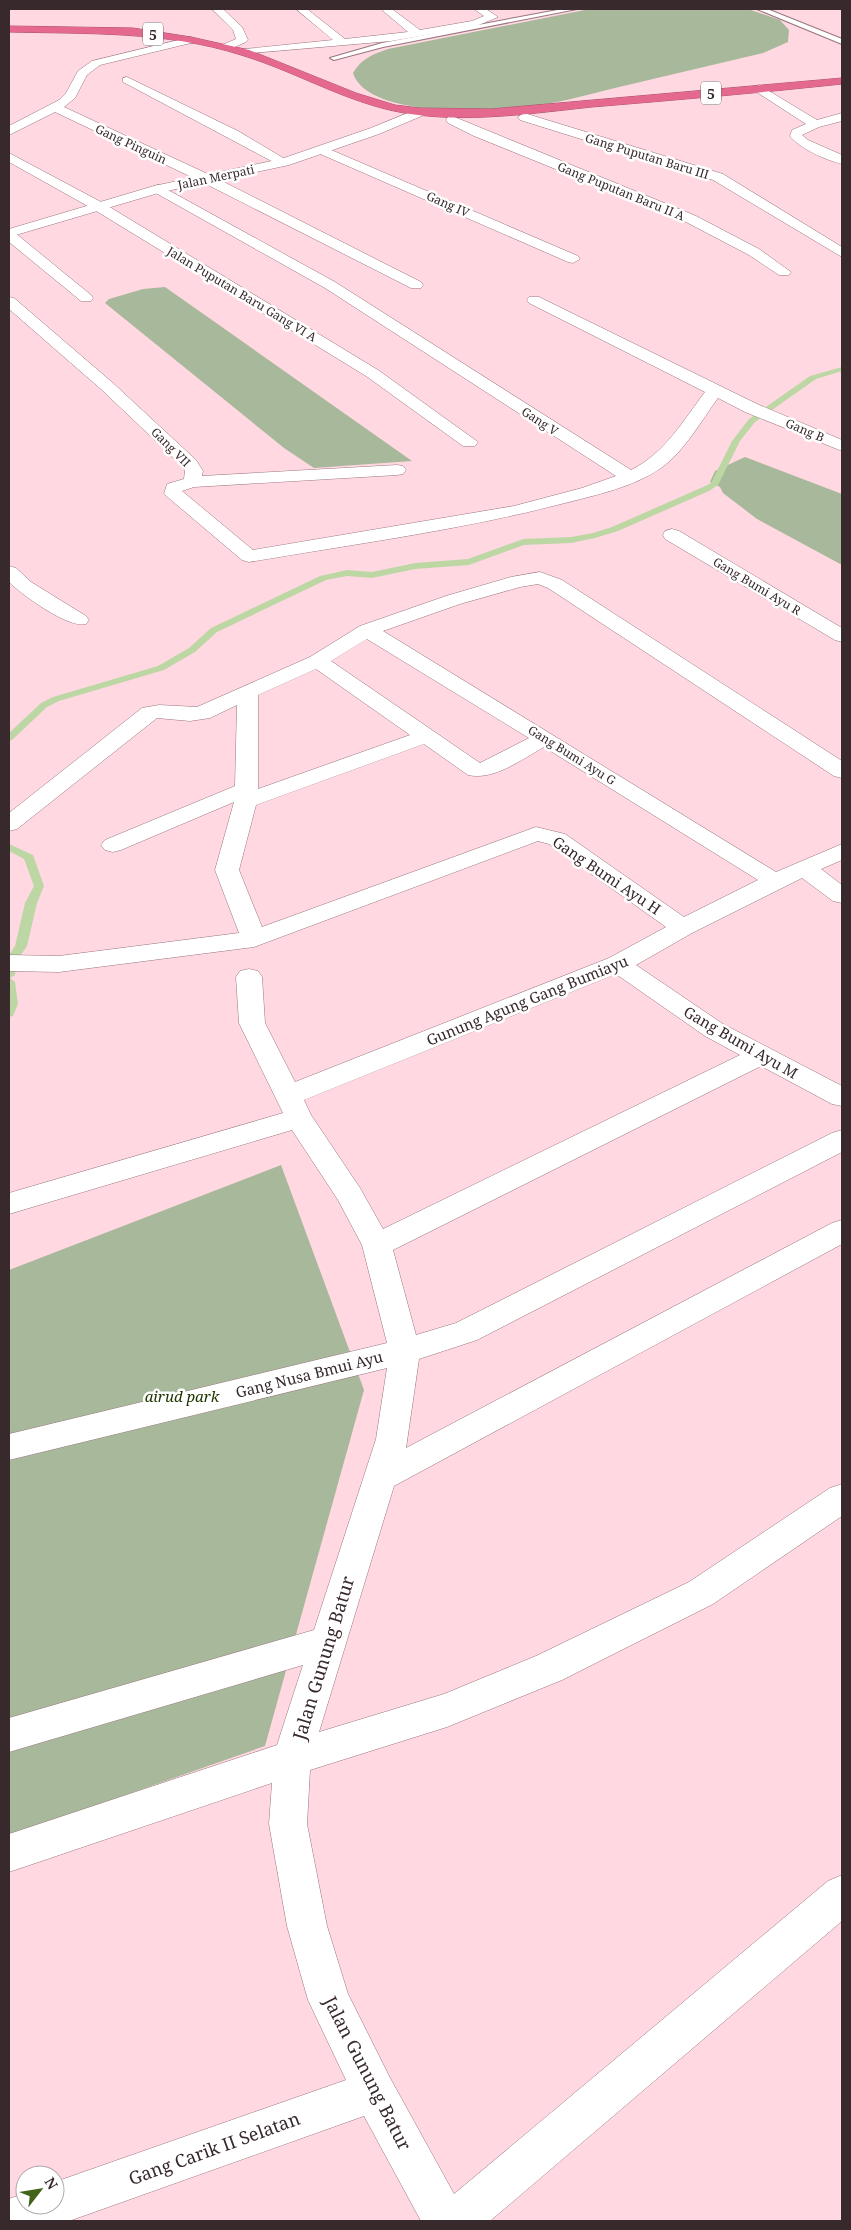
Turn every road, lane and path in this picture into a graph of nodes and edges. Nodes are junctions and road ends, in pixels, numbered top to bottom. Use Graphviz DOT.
graph roads {
  1 [pos="217,9"];
  2 [pos="301,9"];
  3 [pos="386,9"];
  4 [pos="479,9"];
  5 [pos="573,9"];
  6 [pos="761,9"];
  7 [pos="9,29"];
  8 [pos="418,34"];
  9 [pos="191,40"];
  10 [pos="842,42"];
  11 [pos="343,43"];
  12 [pos="226,47"];
  13 [pos="245,52"];
  14 [pos="334,58"];
  15 [pos="127,80"];
  16 [pos="842,81"];
  17 [pos="760,89"];
  18 [pos="581,107"];
  19 [pos="56,108"];
  20 [pos="415,114"];
  21 [pos="524,118"];
  22 [pos="840,119"];
  23 [pos="452,120"];
  24 [pos="815,124"];
  25 [pos="9,131"];
  26 [pos="322,150"];
  27 [pos="9,157"];
  28 [pos="842,160"];
  29 [pos="284,162"];
  30 [pos="207,179"];
  31 [pos="159,190"];
  32 [pos="98,206"];
  33 [pos="9,234"];
  34 [pos="842,253"];
  35 [pos="573,259"];
  36 [pos="784,272"];
  37 [pos="416,285"];
  38 [pos="86,298"];
  39 [pos="534,300"];
  40 [pos="9,301"];
  41 [pos="715,390"];
  42 [pos="468,442"];
  43 [pos="842,446"];
  44 [pos="396,470"];
  45 [pos="630,477"];
  46 [pos="192,482"];
  47 [pos="672,535"];
  48 [pos="9,572"];
  49 [pos="79,620"];
  50 [pos="367,630"];
  51 [pos="842,636"];
  52 [pos="317,661"];
  53 [pos="248,693"];
  54 [pos="427,736"];
  55 [pos="545,738"];
  56 [pos="842,771"];
  57 [pos="246,795"];
  58 [pos="9,824"];
  59 [pos="113,845"];
  60 [pos="842,852"];
  61 [pos="804,868"];
  62 [pos="775,882"];
  63 [pos="842,896"];
  64 [pos="684,928"];
  65 [pos="254,939"];
  66 [pos="9,963"];
  67 [pos="618,964"];
  68 [pos="249,976"];
  69 [pos="759,1056"];
  70 [pos="842,1097"];
  71 [pos="293,1107"];
  72 [pos="842,1140"];
  73 [pos="9,1203"];
  74 [pos="842,1231"];
  75 [pos="377,1245"];
  76 [pos="405,1351"];
  77 [pos="9,1447"];
  78 [pos="380,1477"];
  79 [pos="842,1498"];
  80 [pos="328,1642"];
  81 [pos="9,1735"];
  82 [pos="292,1758"];
  83 [pos="9,1853"];
  84 [pos="842,1895"];
  85 [pos="374,2091"];
  86 [pos="65,2201"];
  87 [pos="26,2215"];
  88 [pos="9,2221"];
  89 [pos="445,2221"];
  90 [pos="456,2221"];
  1 -- 12 [label="street"];
  2 -- 11 [label="street"];
  3 -- 8 [label="street"];
  4 -- 8 [label="street"];
  5 -- 14 [label="lane"];
  6 -- 10 [label="lane"];
  7 -- 9 [label="highway, 5"];
  8 -- 11 [label="street"];
  9 -- 12 [label="highway, 5"];
  9 -- 19 [label="street"];
  11 -- 13 [label="street"];
  12 -- 13 [label="highway, 5"];
  13 -- 20 [label="highway, 5"];
  15 -- 29 [label="street"];
  16 -- 17 [label="highway, 5"];
  17 -- 18 [label="highway, 5"];
  17 -- 24 [label="street"];
  18 -- 20 [label="highway, 5"];
  18 -- 21 [label="highway, 5"];
  19 -- 25 [label="street"];
  19 -- 30 [label="street, Gang Pinguin"];
  20 -- 23 [label="highway, 5"];
  20 -- 26 [label="street, Jalan Merpati"];
  21 -- 23 [label="highway, 5"];
  21 -- 34 [label="street, Gang Puputan Baru III"];
  22 -- 24 [label="street"];
  23 -- 36 [label="street, Gang Puputan Baru II A"];
  24 -- 28 [label="street"];
  26 -- 29 [label="street, Jalan Merpati"];
  26 -- 35 [label="street, Gang IV"];
  27 -- 32 [label="street, Jalan Puputan Baru Gang VI A"];
  29 -- 30 [label="street, Jalan Merpati"];
  30 -- 31 [label="street, Jalan Merpati"];
  30 -- 37 [label="street, Gang Pinguin"];
  31 -- 32 [label="street, Jalan Merpati"];
  31 -- 45 [label="street, Gang V"];
  32 -- 33 [label="street, Jalan Merpati"];
  32 -- 42 [label="street, Jalan Puputan Baru Gang VI A"];
  33 -- 38 [label="street"];
  39 -- 41 [label="street, Gang B"];
  40 -- 46 [label="street, Gang VII"];
  41 -- 43 [label="street, Gang B"];
  41 -- 45 [label="street"];
  44 -- 46 [label="street"];
  45 -- 46 [label="street, Gang VII"];
  47 -- 51 [label="street, Gang Bumi Ayu R"];
  48 -- 49 [label="street"];
  50 -- 52 [label="street"];
  50 -- 55 [label="street, Gang Bumi Ayu G"];
  50 -- 56 [label="street"];
  52 -- 53 [label="street"];
  52 -- 54 [label="street"];
  53 -- 57 [label="street"];
  53 -- 58 [label="street"];
  54 -- 55 [label="street"];
  54 -- 57 [label="street"];
  55 -- 62 [label="street, Gang Bumi Ayu G"];
  57 -- 59 [label="street"];
  57 -- 65 [label="street"];
  60 -- 61 [label="street, Gunung Agung Gang Bumiayu"];
  61 -- 62 [label="street, Gunung Agung Gang Bumiayu"];
  61 -- 63 [label="street"];
  62 -- 64 [label="street, Gunung Agung Gang Bumiayu"];
  64 -- 65 [label="street, Gang Bumi Ayu H"];
  64 -- 67 [label="street, Gunung Agung Gang Bumiayu"];
  65 -- 66 [label="street, Gang Bumi Ayu H"];
  67 -- 69 [label="street, Gang Bumi Ayu M"];
  67 -- 71 [label="street, Gunung Agung Gang Bumiayu"];
  68 -- 71 [label="street, Jalan Gunung Batur"];
  69 -- 70 [label="street, Gang Bumi Ayu M"];
  69 -- 75 [label="street"];
  71 -- 73 [label="street, Gunung Agung Gang Bumiayu"];
  71 -- 75 [label="street, Jalan Gunung Batur"];
  72 -- 76 [label="street, Gang Nusa Bmui Ayu"];
  74 -- 78 [label="street"];
  75 -- 76 [label="street, Jalan Gunung Batur"];
  76 -- 77 [label="street, Gang Nusa Bmui Ayu"];
  76 -- 78 [label="street, Jalan Gunung Batur"];
  78 -- 80 [label="street, Jalan Gunung Batur"];
  79 -- 82 [label="street"];
  80 -- 81 [label="street"];
  80 -- 82 [label="street, Jalan Gunung Batur"];
  82 -- 83 [label="street"];
  82 -- 85 [label="street, Jalan Gunung Batur"];
  84 -- 90 [label="street"];
  85 -- 86 [label="street, Gang Carik II Selatan"];
  85 -- 89 [label="street, Jalan Gunung Batur"];
  87 -- 88 [label="street, Gang Carik II Selatan"];
}
